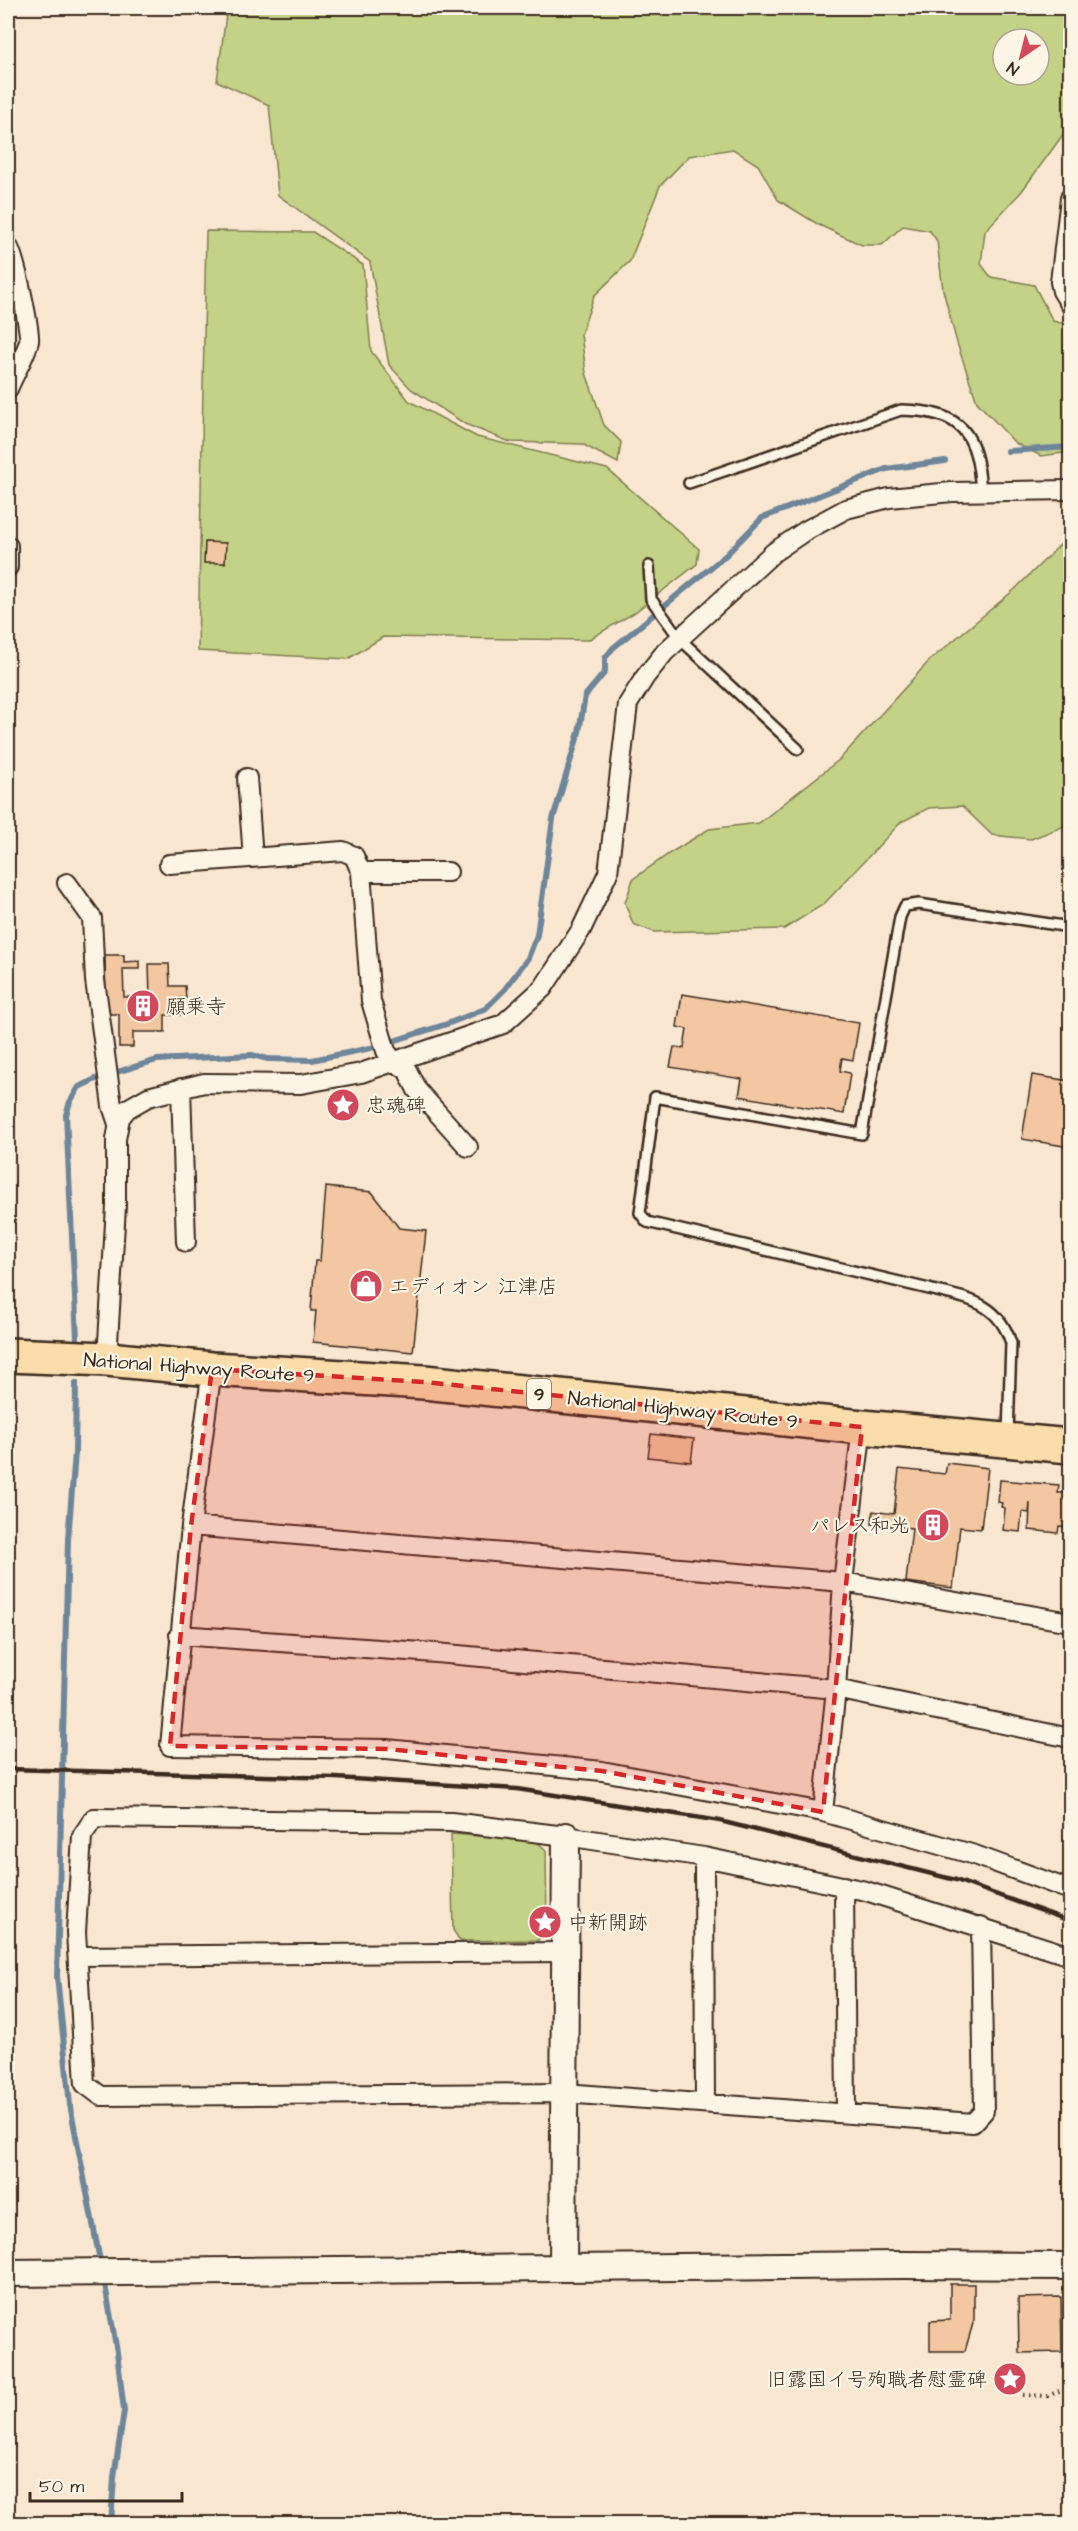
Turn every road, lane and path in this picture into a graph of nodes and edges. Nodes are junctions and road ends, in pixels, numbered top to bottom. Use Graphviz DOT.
graph roads {
  1 [pos="1071,198"];
  2 [pos="8,246"];
  3 [pos="1071,304"];
  4 [pos="8,388"];
  5 [pos="689,483"];
  6 [pos="1071,490"];
  7 [pos="981,492"];
  8 [pos="8,546"];
  9 [pos="649,566"];
  10 [pos="8,567"];
  11 [pos="675,632"];
  12 [pos="798,748"];
  13 [pos="247,778"];
  14 [pos="253,858"];
  15 [pos="169,864"];
  16 [pos="361,872"];
  17 [pos="448,872"];
  18 [pos="67,883"];
  19 [pos="1071,927"];
  20 [pos="387,1050"];
  21 [pos="181,1088"];
  22 [pos="118,1124"];
  23 [pos="468,1147"];
  24 [pos="186,1242"];
  25 [pos="8,1355"];
  26 [pos="107,1359"];
  27 [pos="212,1369"];
  28 [pos="862,1427"];
  29 [pos="1008,1440"];
  30 [pos="1071,1446"];
  31 [pos="190,1526"];
  32 [pos="843,1582"];
  33 [pos="1071,1622"];
  34 [pos="179,1635"];
  35 [pos="836,1689"];
  36 [pos="1071,1738"];
  37 [pos="823,1812"];
  38 [pos="566,1836"];
  39 [pos="705,1857"];
  40 [pos="844,1886"];
  41 [pos="1071,1890"];
  42 [pos="981,1926"];
  43 [pos="565,1952"];
  44 [pos="1064,1954"];
  45 [pos="78,1956"];
  46 [pos="564,2093"];
  47 [pos="705,2103"];
  48 [pos="846,2113"];
  49 [pos="1071,2266"];
  50 [pos="563,2267"];
  51 [pos="8,2273"];
  52 [pos="1071,2386"];
  53 [pos="1023,2395"];
  1 -- 3 [label="street"];
  2 -- 4 [label="street"];
  5 -- 7 [label="lane"];
  6 -- 7 [label="street"];
  7 -- 11 [label="street"];
  8 -- 10 [label="street"];
  9 -- 11 [label="lane"];
  11 -- 12 [label="lane"];
  11 -- 20 [label="street"];
  13 -- 14 [label="street"];
  14 -- 15 [label="street"];
  14 -- 16 [label="street"];
  16 -- 17 [label="street"];
  16 -- 20 [label="street"];
  18 -- 22 [label="street"];
  19 -- 29 [label="lane"];
  20 -- 21 [label="street"];
  20 -- 23 [label="street"];
  21 -- 22 [label="street"];
  21 -- 24 [label="street"];
  22 -- 26 [label="street"];
  25 -- 26 [label="highway, National Highway Route 9 / 9"];
  26 -- 27 [label="highway, National Highway Route 9 / 9"];
  27 -- 28 [label="highway, National Highway Route 9 / 9"];
  27 -- 31 [label="street"];
  28 -- 29 [label="highway, National Highway Route 9 / 9"];
  28 -- 32 [label="street"];
  29 -- 30 [label="highway, National Highway Route 9 / 9"];
  31 -- 32 [label="street"];
  31 -- 34 [label="street"];
  32 -- 33 [label="street"];
  32 -- 35 [label="street"];
  34 -- 35 [label="street"];
  34 -- 37 [label="street"];
  35 -- 36 [label="street"];
  35 -- 37 [label="street"];
  37 -- 41 [label="street"];
  38 -- 39 [label="street"];
  38 -- 43 [label="street"];
  38 -- 45 [label="street"];
  39 -- 40 [label="street"];
  39 -- 47 [label="street"];
  40 -- 42 [label="street"];
  40 -- 48 [label="street"];
  42 -- 44 [label="street"];
  42 -- 48 [label="street"];
  43 -- 45 [label="street"];
  43 -- 46 [label="street"];
  45 -- 46 [label="street"];
  46 -- 47 [label="street"];
  46 -- 50 [label="street"];
  47 -- 48 [label="street"];
  49 -- 50 [label="street"];
  50 -- 51 [label="street"];
  52 -- 53 [label="path"];
}
